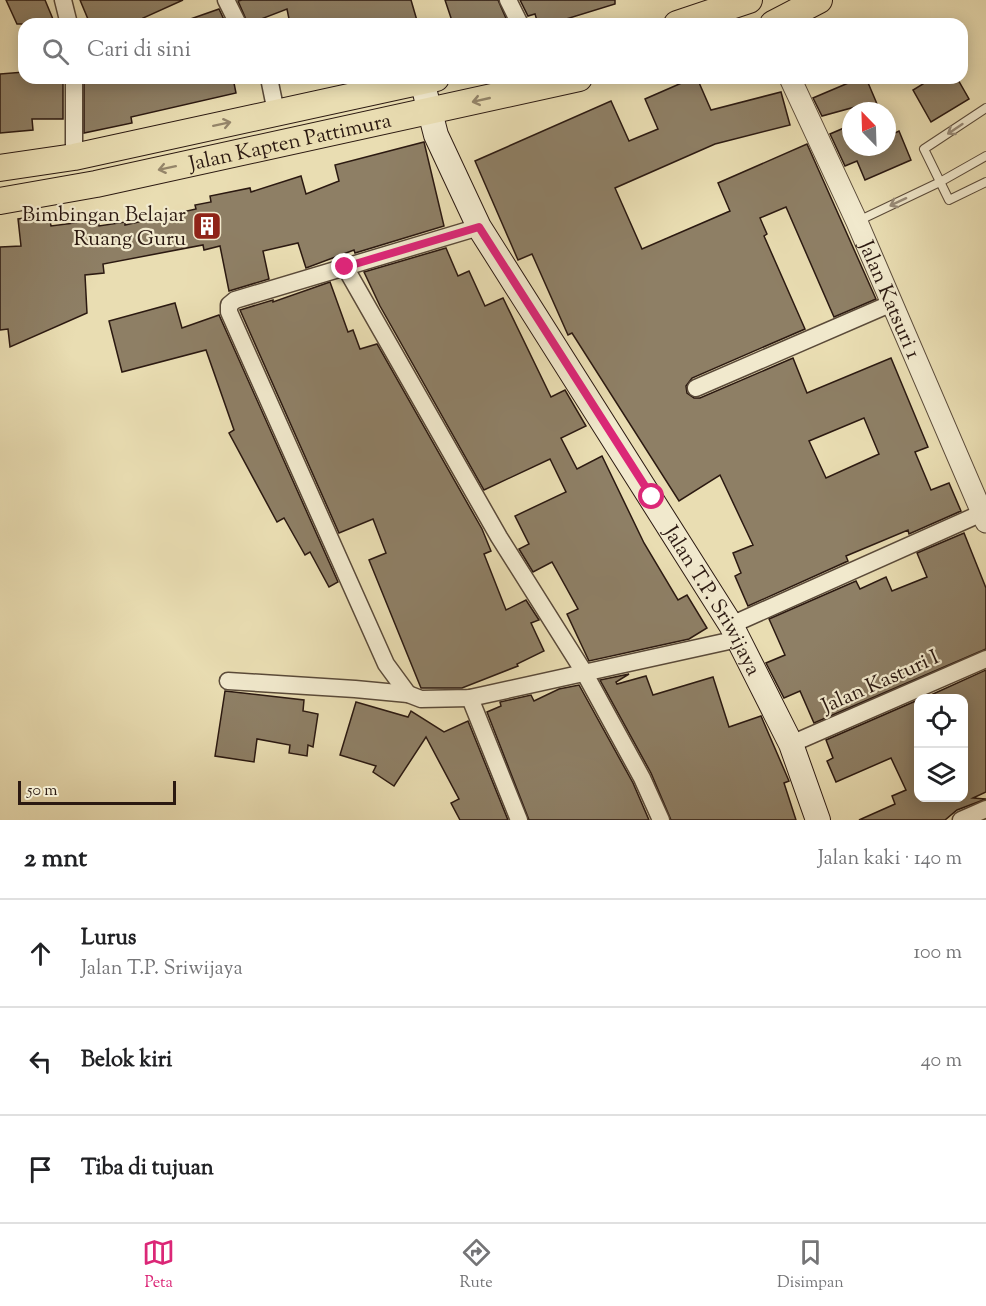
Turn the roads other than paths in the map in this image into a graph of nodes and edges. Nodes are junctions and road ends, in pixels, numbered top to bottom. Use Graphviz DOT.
graph roads {
  1 [pos="63,0"];
  2 [pos="225,0"];
  3 [pos="508,0"];
  4 [pos="749,0"];
  5 [pos="819,0"];
  6 [pos="68,18"];
  7 [pos="234,18"];
  8 [pos="517,18"];
  9 [pos="695,18"];
  10 [pos="784,18"];
  11 [pos="74,84"];
  12 [pos="270,84"];
  13 [pos="410,84"];
  14 [pos="429,84"];
  15 [pos="552,84"];
  16 [pos="793,84"];
  17 [pos="986,108"];
  18 [pos="276,112"];
  19 [pos="428,112"];
  20 [pos="986,156"];
  21 [pos="74,157"];
  22 [pos="5,168"];
  23 [pos="940,182"];
  24 [pos="986,182"];
  25 [pos="6,200"];
  26 [pos="857,222"];
  27 [pos="479,227"];
  28 [pos="345,267"];
  29 [pos="890,304"];
  30 [pos="696,388"];
  31 [pos="984,517"];
  32 [pos="734,632"];
  33 [pos="986,659"];
  34 [pos="584,672"];
  35 [pos="228,681"];
  36 [pos="408,694"];
  37 [pos="470,698"];
  38 [pos="791,744"];
  39 [pos="986,809"];
  40 [pos="519,820"];
  41 [pos="661,820"];
  42 [pos="818,820"];
  43 [pos="963,820"];
  1 -- 6 [label="street"];
  2 -- 7 [label="street"];
  3 -- 8 [label="street"];
  4 -- 9 [label="main road"];
  5 -- 10 [label="main road"];
  11 -- 21 [label="street"];
  12 -- 18 [label="street"];
  13 -- 18 [label="main road, Jalan Kapten Pattimura"];
  14 -- 19 [label="main road, Jalan T.P. Sriwijaya"];
  15 -- 19 [label="main road, Jalan Kapten Pattimura, one-way"];
  16 -- 26 [label="street, Jalan Katsuri 1"];
  17 -- 23 [label="lane, one-way"];
  21 -- 18 [label="main road, Jalan Kapten Pattimura, one-way"];
  19 -- 25 [label="main road, Jalan Kapten Pattimura, one-way"];
  19 -- 27 [label="main road, Jalan T.P. Sriwijaya"];
  20 -- 23 [label="lane"];
  21 -- 22 [label="main road, Jalan Kapten Pattimura"];
  22 -- 25 [label="main road"];
  23 -- 24 [label="lane"];
  23 -- 26 [label="lane, one-way"];
  26 -- 29 [label="street, Jalan Katsuri 1"];
  27 -- 28 [label="street"];
  27 -- 32 [label="main road, Jalan T.P. Sriwijaya"];
  28 -- 34 [label="street"];
  28 -- 36 [label="street"];
  29 -- 30 [label="street"];
  29 -- 31 [label="street, Jalan Katsuri 1"];
  31 -- 32 [label="street"];
  32 -- 34 [label="street"];
  32 -- 38 [label="main road, Jalan T.P. Sriwijaya"];
  33 -- 38 [label="street, Jalan Kasturi I"];
  34 -- 37 [label="street"];
  34 -- 41 [label="street"];
  35 -- 36 [label="street"];
  36 -- 37 [label="street"];
  37 -- 40 [label="street"];
  38 -- 42 [label="main road, Jalan T.P. Sriwijaya"];
  39 -- 43 [label="street"];
}
